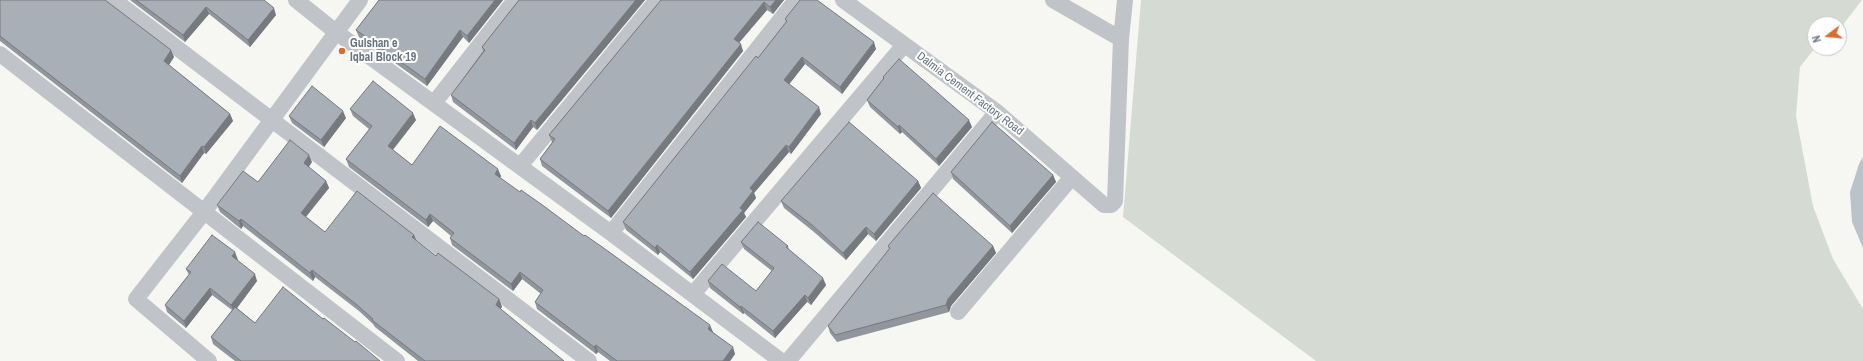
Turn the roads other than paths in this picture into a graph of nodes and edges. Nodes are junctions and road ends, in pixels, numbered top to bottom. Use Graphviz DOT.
graph roads {
  1 [pos="114,0"];
  2 [pos="296,0"];
  3 [pos="360,0"];
  4 [pos="515,0"];
  5 [pos="657,0"];
  6 [pos="796,0"];
  7 [pos="843,0"];
  8 [pos="1053,0"];
  9 [pos="1125,0"];
  10 [pos="336,32"];
  11 [pos="1121,40"];
  12 [pos="904,45"];
  13 [pos="0,54"];
  14 [pos="434,103"];
  15 [pos="997,112"];
  16 [pos="272,120"];
  17 [pos="520,166"];
  18 [pos="1072,177"];
  19 [pos="204,212"];
  20 [pos="611,232"];
  21 [pos="693,294"];
  22 [pos="958,312"];
  23 [pos="209,361"];
  24 [pos="397,361"];
  25 [pos="590,361"];
  26 [pos="781,361"];
  27 [pos="788,361"];
  1 -- 16 [label="street"];
  2 -- 10 [label="street"];
  3 -- 10 [label="street"];
  4 -- 14 [label="street"];
  5 -- 17 [label="street"];
  6 -- 20 [label="street"];
  7 -- 12 [label="street, Dalmia Cement Factory Road"];
  8 -- 11 [label="street"];
  9 -- 11 [label="street"];
  10 -- 14 [label="street"];
  10 -- 16 [label="street"];
  11 -- 18 [label="street, Dalmia Cement Factory Road"];
  12 -- 15 [label="street, Dalmia Cement Factory Road"];
  12 -- 21 [label="street"];
  13 -- 19 [label="street"];
  14 -- 17 [label="street"];
  15 -- 18 [label="street, Dalmia Cement Factory Road"];
  15 -- 27 [label="street"];
  16 -- 19 [label="street"];
  16 -- 25 [label="street"];
  17 -- 20 [label="street"];
  18 -- 22 [label="street"];
  19 -- 23 [label="street"];
  19 -- 24 [label="street"];
  20 -- 21 [label="street"];
  21 -- 26 [label="street"];
}
